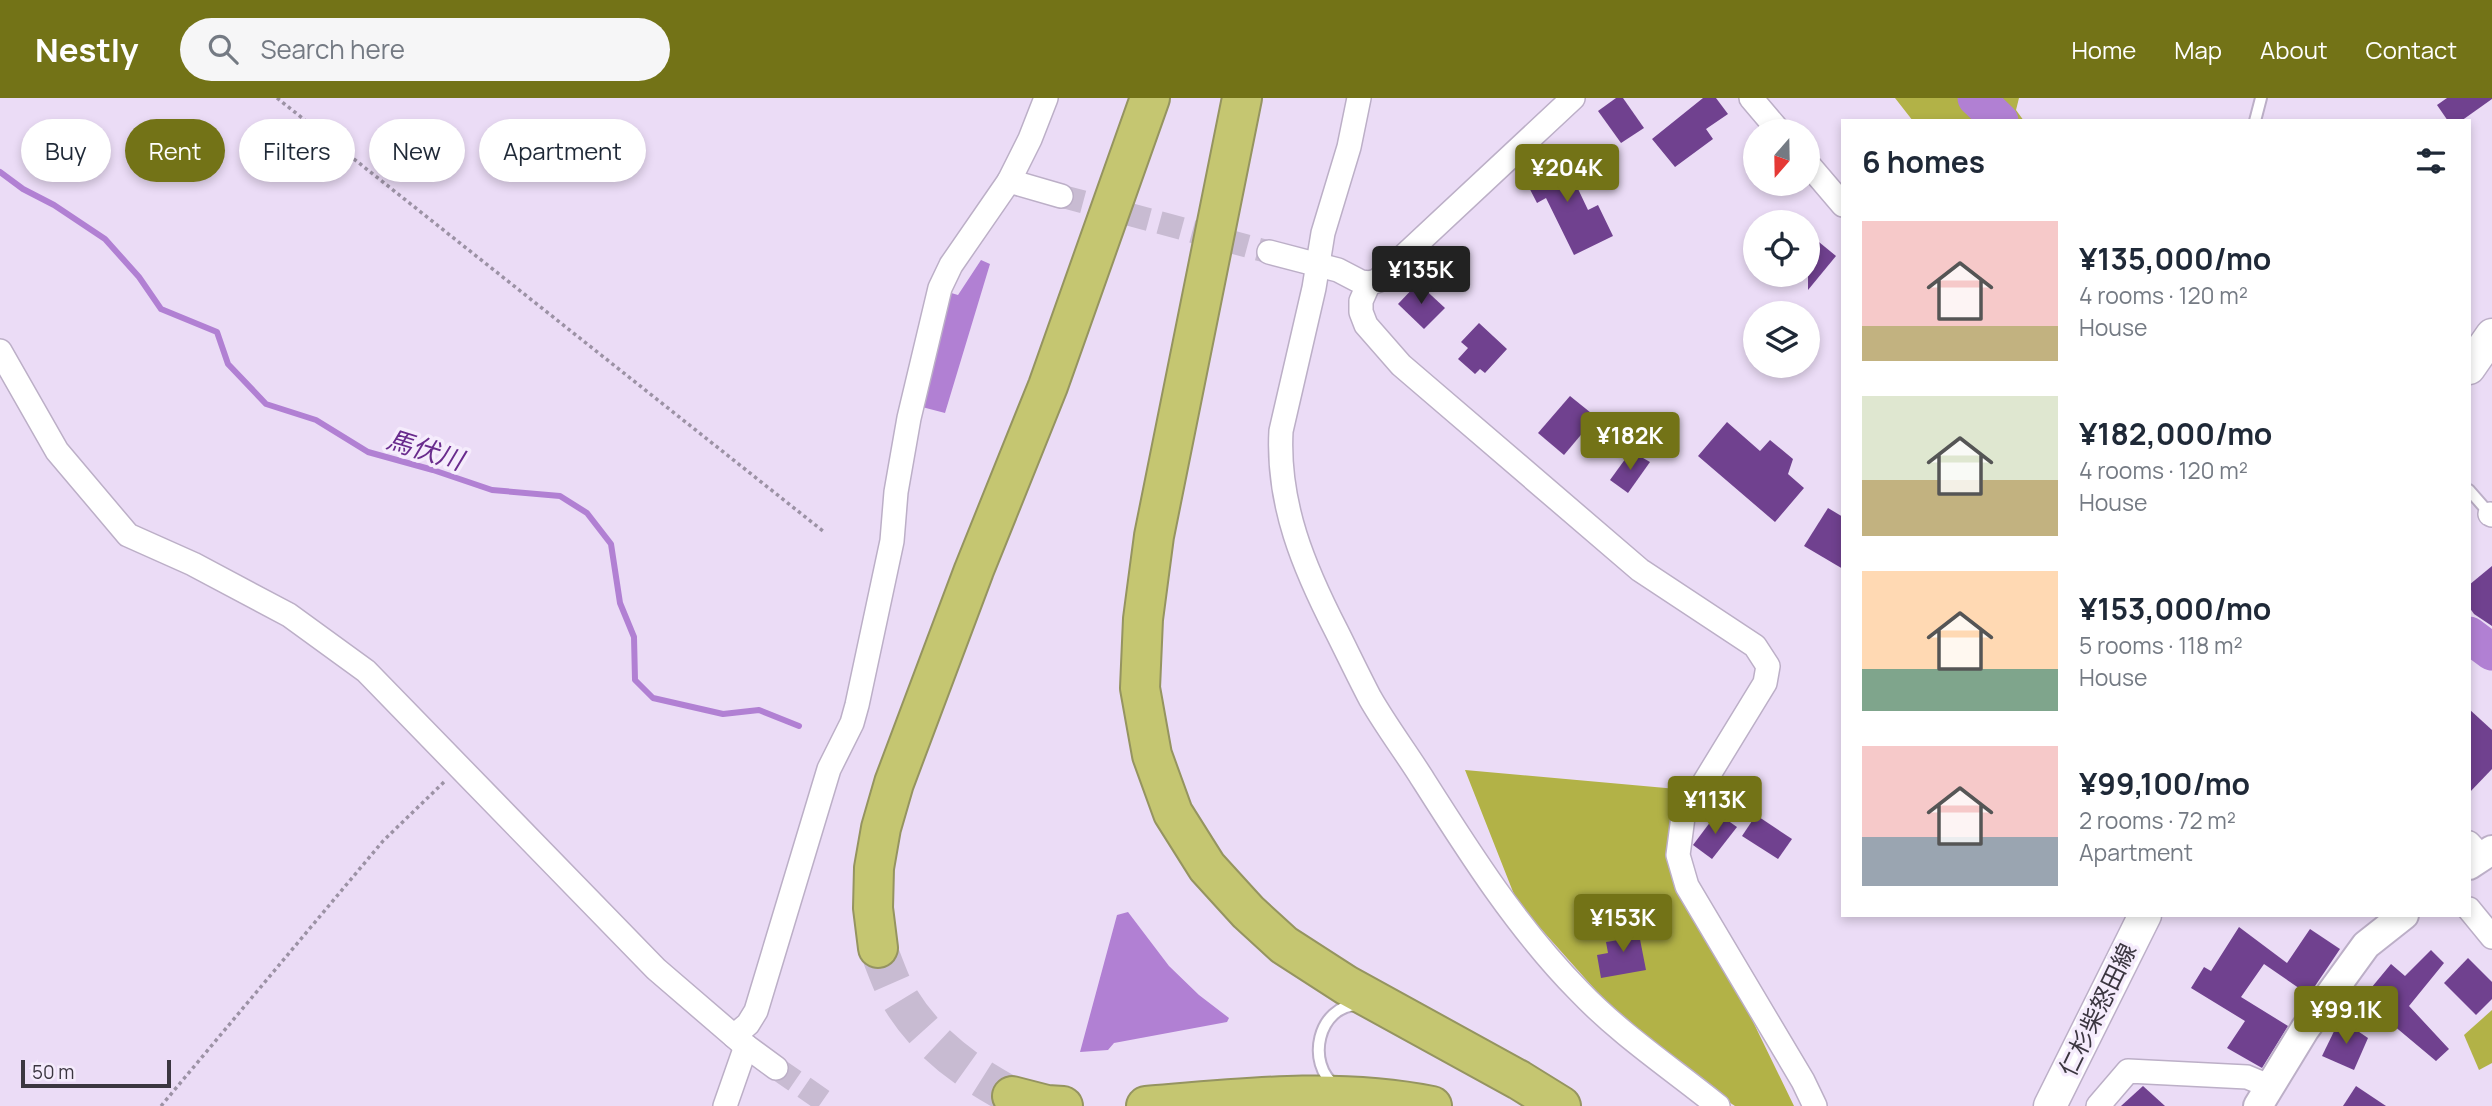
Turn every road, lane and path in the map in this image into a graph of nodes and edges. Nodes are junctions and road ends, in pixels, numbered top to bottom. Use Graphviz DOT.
graph roads {
  1 [pos="277,98"];
  2 [pos="1046,98"];
  3 [pos="1150,98"];
  4 [pos="1242,98"];
  5 [pos="1359,98"];
  6 [pos="1573,98"];
  7 [pos="1751,98"];
  8 [pos="2261,98"];
  9 [pos="1769,119"];
  10 [pos="2256,119"];
  11 [pos="1820,178"];
  12 [pos="1009,181"];
  13 [pos="1061,195"];
  14 [pos="1841,203"];
  15 [pos="1269,252"];
  16 [pos="1318,265"];
  17 [pos="1369,283"];
  18 [pos="2492,335"];
  19 [pos="0,351"];
  20 [pos="2471,365"];
  21 [pos="2471,492"];
  22 [pos="2491,515"];
  23 [pos="823,531"];
  24 [pos="461,766"];
  25 [pos="2471,911"];
  26 [pos="2145,917"];
  27 [pos="2401,917"];
  28 [pos="2492,937"];
  29 [pos="878,948"];
  30 [pos="1383,1005"];
  31 [pos="740,1041"];
  32 [pos="776,1068"];
  33 [pos="1350,1095"];
  34 [pos="1012,1096"];
  35 [pos="2265,1096"];
  36 [pos="161,1106"];
  37 [pos="725,1106"];
  38 [pos="1063,1106"];
  39 [pos="1146,1106"];
  40 [pos="1433,1106"];
  41 [pos="1561,1106"];
  42 [pos="1718,1106"];
  43 [pos="1815,1106"];
  44 [pos="2050,1106"];
  45 [pos="2098,1106"];
  1 -- 23 [label="path"];
  2 -- 12 [label="street"];
  3 -- 29 [label="highway"];
  4 -- 30 [label="highway"];
  5 -- 16 [label="street"];
  6 -- 17 [label="street"];
  7 -- 9 [label="street"];
  8 -- 10 [label="lane"];
  11 -- 14 [label="street"];
  12 -- 13 [label="street"];
  12 -- 31 [label="street"];
  15 -- 16 [label="street"];
  16 -- 17 [label="street"];
  16 -- 42 [label="street"];
  17 -- 43 [label="street"];
  18 -- 20 [label="main road"];
  19 -- 24 [label="street"];
  21 -- 22 [label="lane"];
  24 -- 31 [label="street"];
  24 -- 36 [label="path"];
  25 -- 28 [label="street"];
  26 -- 44 [label="main road, 仁杉柴怒田線"];
  27 -- 35 [label="street"];
  30 -- 33 [label="lane"];
  30 -- 41 [label="highway"];
  31 -- 32 [label="street"];
  31 -- 37 [label="street"];
  33 -- 39 [label="highway"];
  33 -- 40 [label="highway"];
  34 -- 38 [label="highway"];
  35 -- 45 [label="street"];
}
